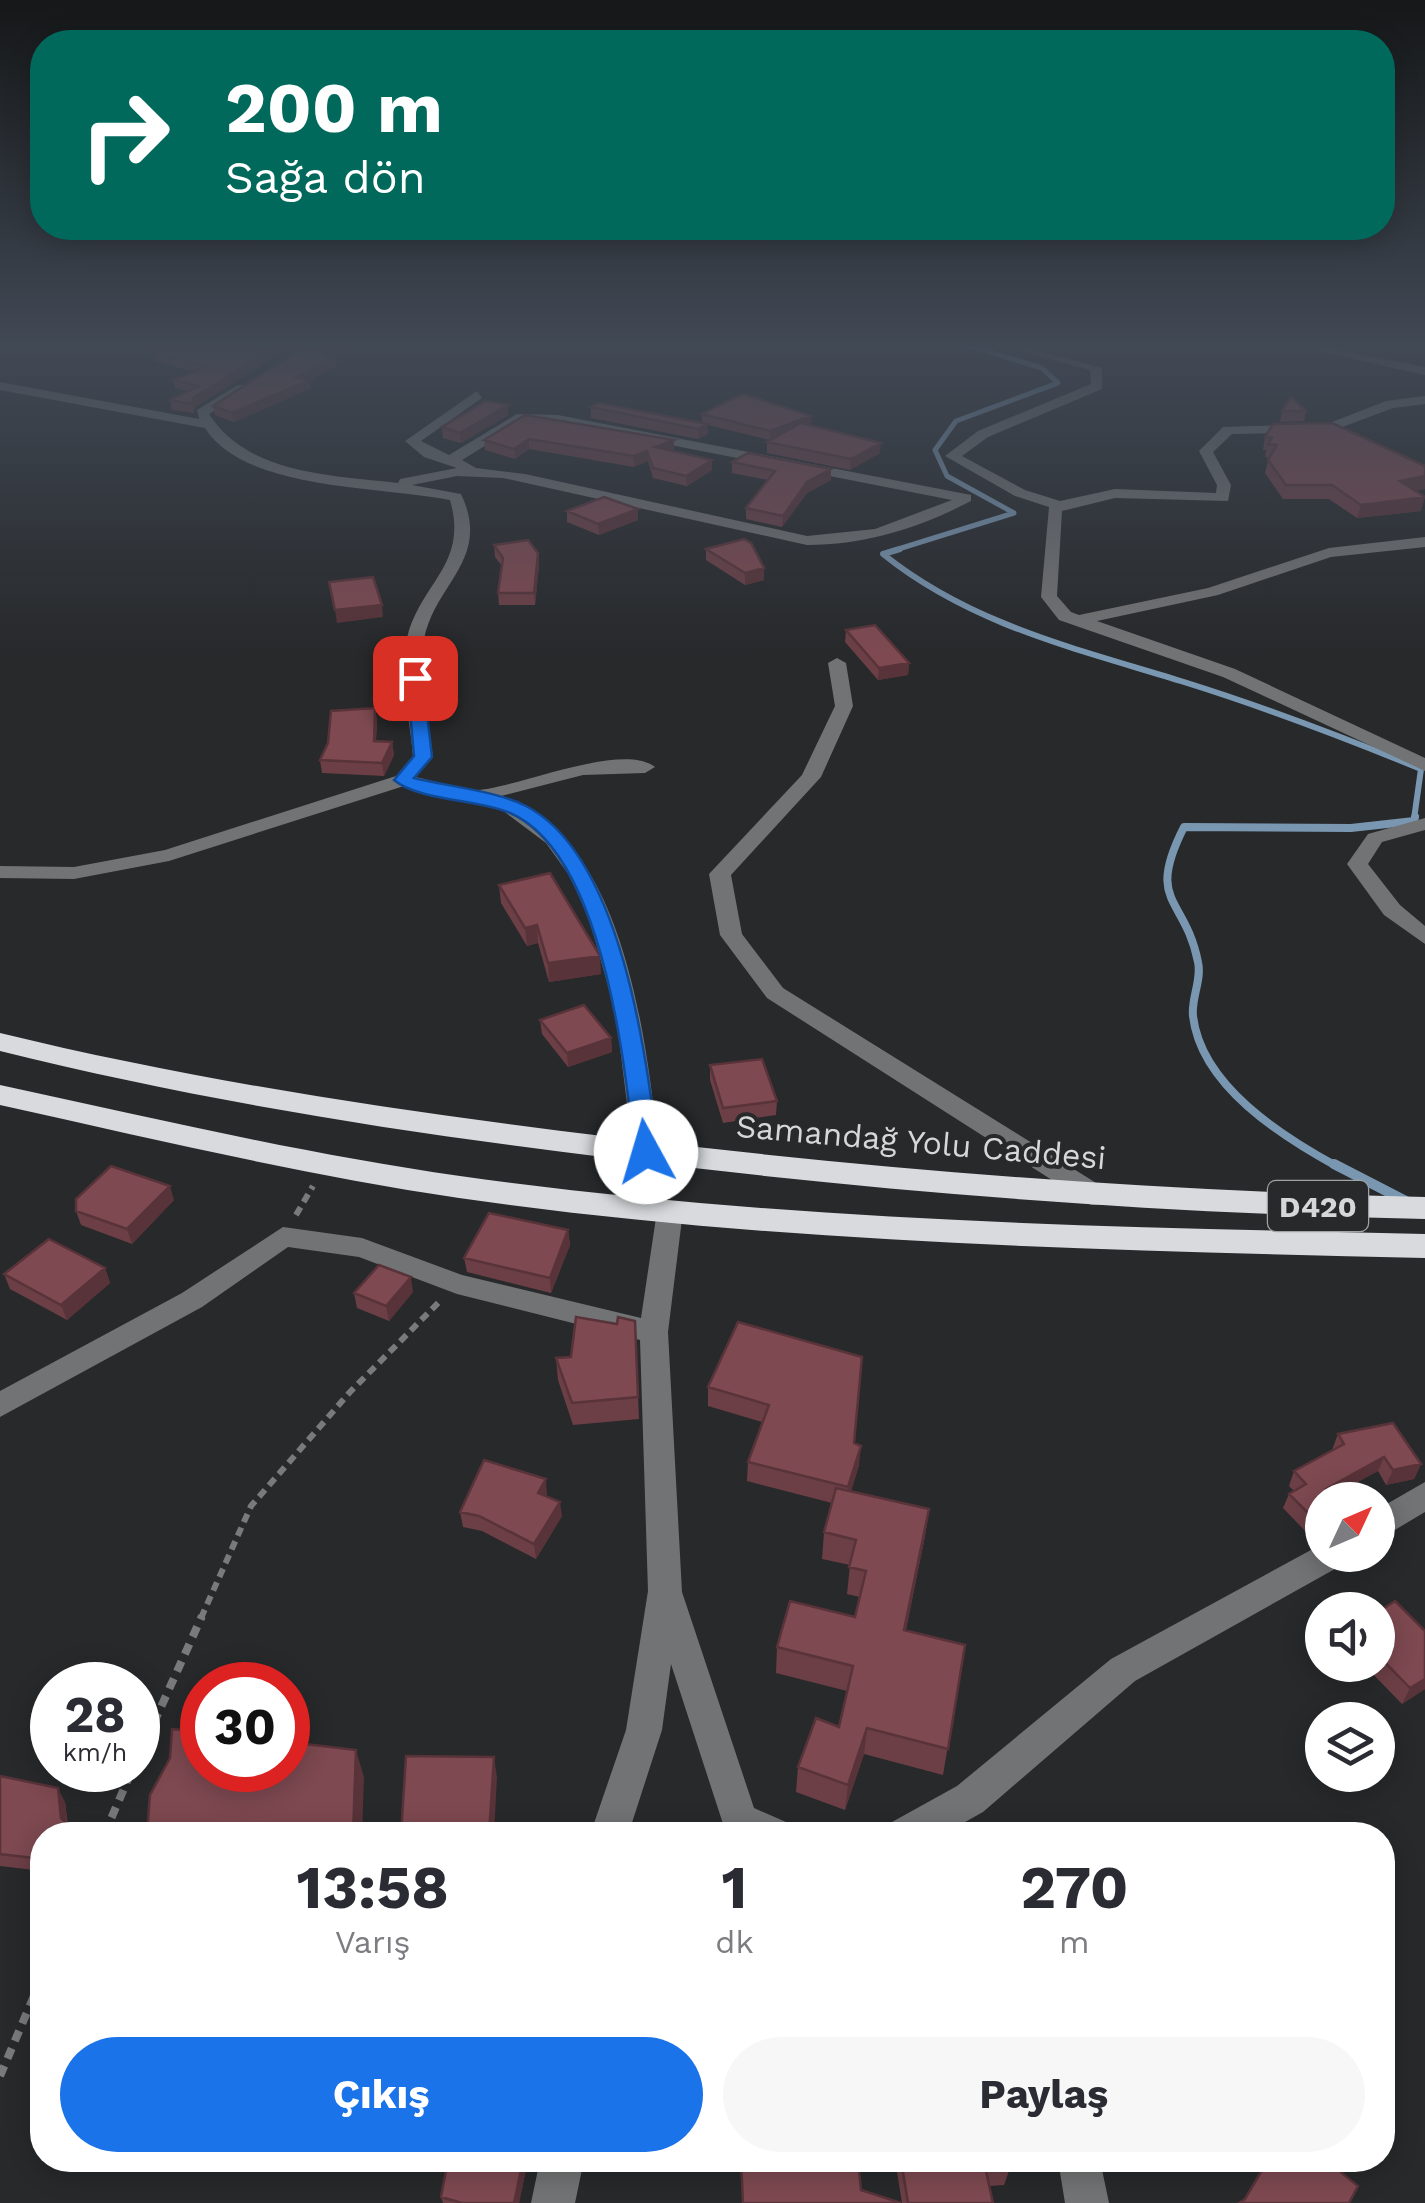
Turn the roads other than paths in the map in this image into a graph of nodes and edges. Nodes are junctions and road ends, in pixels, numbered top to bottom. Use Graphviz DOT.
graph roads {
  1 [pos="228,447"];
  2 [pos="420,447"];
  3 [pos="473,447"];
  4 [pos="705,447"];
  5 [pos="965,447"];
  6 [pos="1210,447"];
  7 [pos="451,460"];
  8 [pos="475,470"];
  9 [pos="391,487"];
  10 [pos="1060,506"];
  11 [pos="1425,542"];
  12 [pos="1078,620"];
  13 [pos="837,663"];
  14 [pos="1425,765"];
  15 [pos="645,767"];
  16 [pos="403,780"];
  17 [pos="471,797"];
  18 [pos="1425,824"];
  19 [pos="0,872"];
  20 [pos="1425,937"];
  21 [pos="0,1042"];
  22 [pos="0,1095"];
  23 [pos="646,1152"];
  24 [pos="1100,1198"];
  25 [pos="1425,1208"];
  26 [pos="670,1211"];
  27 [pos="1425,1246"];
  28 [pos="654,1332"];
  29 [pos="1,1403"];
  30 [pos="1425,1495"];
  31 [pos="1395,1515"];
  32 [pos="1305,1569"];
  33 [pos="665,1592"];
  34 [pos="612,1822"];
  35 [pos="744,1822"];
  36 [pos="929,1822"];
  37 [pos="559,2172"];
  38 [pos="1082,2172"];
  39 [pos="553,2203"];
  40 [pos="1087,2203"];
  1 -- 9 [label="street"];
  2 -- 7 [label="street"];
  3 -- 7 [label="street"];
  4 -- 8 [label="street"];
  5 -- 10 [label="street"];
  6 -- 10 [label="street"];
  7 -- 8 [label="street"];
  8 -- 9 [label="street"];
  9 -- 16 [label="street"];
  10 -- 12 [label="street"];
  11 -- 12 [label="street"];
  12 -- 14 [label="street"];
  13 -- 24 [label="street"];
  15 -- 17 [label="street"];
  16 -- 17 [label="street"];
  16 -- 19 [label="street"];
  17 -- 23 [label="street"];
  18 -- 20 [label="street"];
  21 -- 23 [label="highway, Samandağ Yolu Caddesi / D420"];
  22 -- 26 [label="highway, D420"];
  23 -- 24 [label="highway, Samandağ Yolu Caddesi / D420"];
  24 -- 25 [label="highway, Samandağ Yolu Caddesi / D420"];
  26 -- 27 [label="highway, D420"];
  26 -- 28 [label="street"];
  28 -- 29 [label="street"];
  28 -- 33 [label="street"];
  30 -- 31 [label="street"];
  32 -- 36 [label="street"];
  33 -- 34 [label="street"];
  33 -- 35 [label="street"];
  37 -- 39 [label="street"];
  38 -- 40 [label="street"];
}
